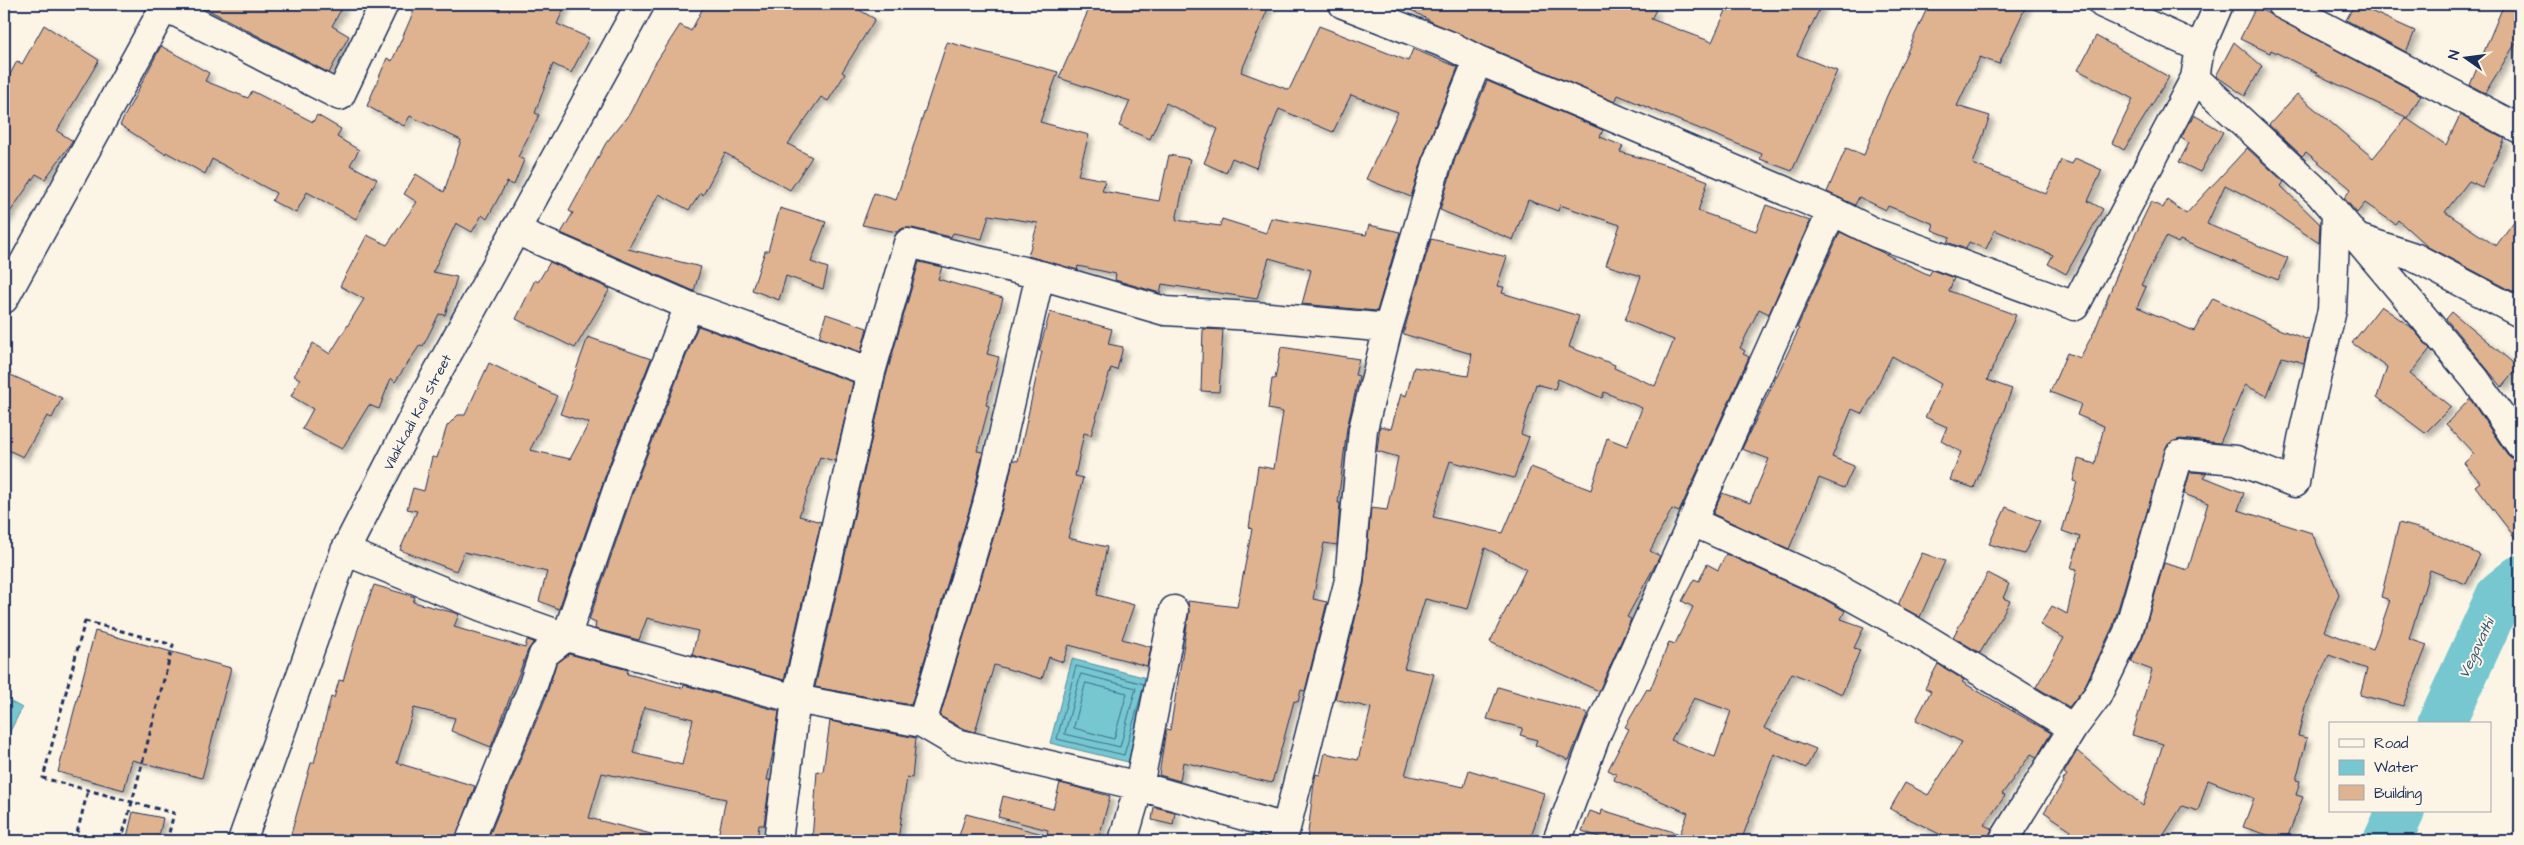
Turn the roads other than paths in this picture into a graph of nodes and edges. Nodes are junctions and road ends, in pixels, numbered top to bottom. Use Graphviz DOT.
graph roads {
  1 [pos="384,4"];
  2 [pos="640,4"];
  3 [pos="2103,4"];
  4 [pos="2219,4"];
  5 [pos="2281,4"];
  6 [pos="163,5"];
  7 [pos="1360,7"];
  8 [pos="2200,48"];
  9 [pos="1478,60"];
  10 [pos="2195,78"];
  11 [pos="2520,129"];
  12 [pos="1832,211"];
  13 [pos="2336,216"];
  14 [pos="515,230"];
  15 [pos="2354,237"];
  16 [pos="1040,275"];
  17 [pos="4,299"];
  18 [pos="689,306"];
  19 [pos="2520,313"];
  20 [pos="1388,328"];
  21 [pos="871,372"];
  22 [pos="2512,417"];
  23 [pos="2520,445"];
  24 [pos="1693,522"];
  25 [pos="345,551"];
  26 [pos="1174,610"];
  27 [pos="566,637"];
  28 [pos="796,699"];
  29 [pos="922,723"];
  30 [pos="2073,728"];
  31 [pos="1139,786"];
  32 [pos="1284,835"];
  33 [pos="242,841"];
  34 [pos="470,841"];
  35 [pos="778,841"];
  36 [pos="1123,841"];
  37 [pos="1557,841"];
  38 [pos="2003,841"];
  1 -- 6 [label="street"];
  2 -- 14 [label="street, Vilakkadi Koil Street"];
  3 -- 8 [label="street"];
  4 -- 8 [label="street"];
  5 -- 11 [label="street"];
  6 -- 17 [label="street"];
  7 -- 9 [label="street"];
  8 -- 10 [label="street"];
  9 -- 12 [label="street"];
  9 -- 20 [label="street"];
  10 -- 12 [label="street"];
  10 -- 13 [label="street"];
  12 -- 24 [label="street"];
  13 -- 15 [label="street"];
  13 -- 30 [label="street"];
  14 -- 18 [label="street"];
  14 -- 25 [label="street, Vilakkadi Koil Street"];
  15 -- 19 [label="street"];
  15 -- 22 [label="street"];
  16 -- 20 [label="street"];
  16 -- 21 [label="street"];
  16 -- 29 [label="street"];
  18 -- 21 [label="street"];
  18 -- 27 [label="street"];
  20 -- 32 [label="street"];
  21 -- 28 [label="street"];
  22 -- 23 [label="street"];
  24 -- 30 [label="street"];
  24 -- 37 [label="street"];
  25 -- 27 [label="street"];
  25 -- 33 [label="street, Vilakkadi Koil Street"];
  26 -- 31 [label="street"];
  27 -- 28 [label="street"];
  27 -- 34 [label="street"];
  28 -- 29 [label="street"];
  28 -- 35 [label="street"];
  29 -- 31 [label="street"];
  30 -- 38 [label="street"];
  31 -- 32 [label="street"];
  31 -- 36 [label="street"];
}
